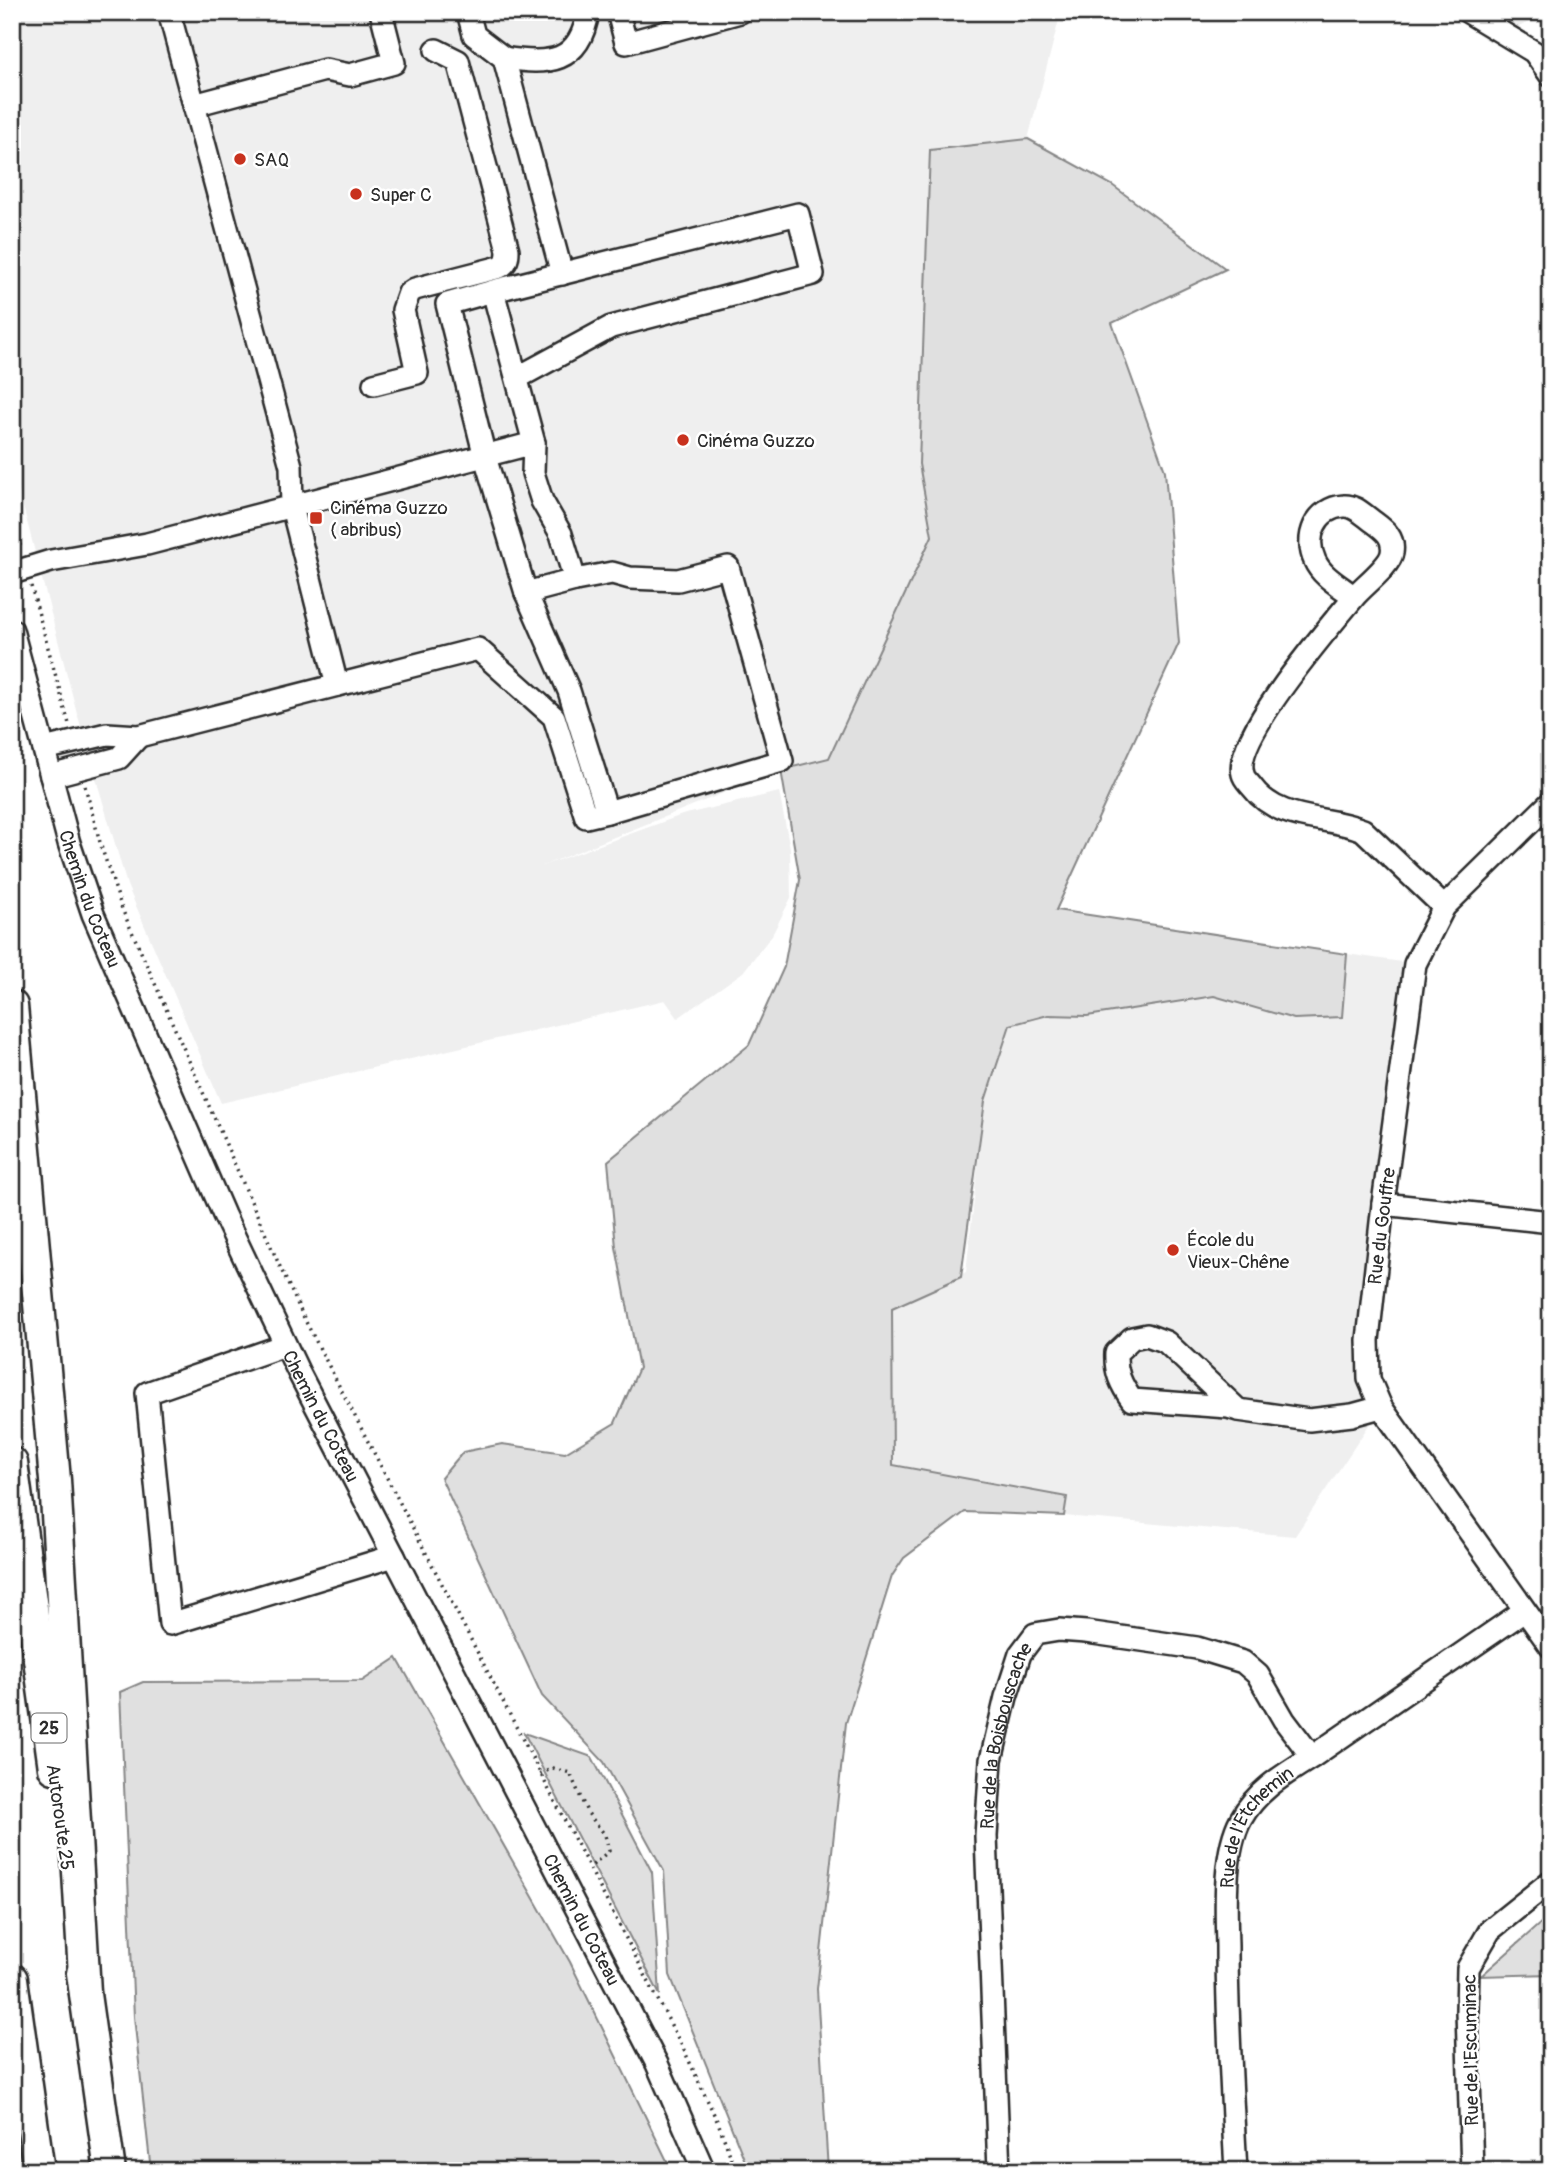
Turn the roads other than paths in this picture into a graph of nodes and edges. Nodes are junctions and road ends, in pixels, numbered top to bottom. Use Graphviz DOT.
graph roads {
  1 [pos="169,12"];
  2 [pos="381,12"];
  3 [pos="468,12"];
  4 [pos="588,12"];
  5 [pos="618,12"];
  6 [pos="740,12"];
  7 [pos="1472,13"];
  8 [pos="436,50"];
  9 [pos="504,58"];
  10 [pos="1551,76"];
  11 [pos="194,105"];
  12 [pos="562,274"];
  13 [pos="493,291"];
  14 [pos="517,378"];
  15 [pos="374,384"];
  16 [pos="534,443"];
  17 [pos="485,457"];
  18 [pos="292,507"];
  19 [pos="12,573"];
  20 [pos="575,580"];
  21 [pos="526,593"];
  22 [pos="1354,597"];
  23 [pos="12,630"];
  24 [pos="337,685"];
  25 [pos="139,736"];
  26 [pos="44,749"];
  27 [pos="51,776"];
  28 [pos="1551,802"];
  29 [pos="607,812"];
  30 [pos="1444,907"];
  31 [pos="12,1006"];
  32 [pos="1383,1205"];
  33 [pos="1551,1222"];
  34 [pos="285,1345"];
  35 [pos="1381,1407"];
  36 [pos="1238,1410"];
  37 [pos="12,1463"];
  38 [pos="394,1556"];
  39 [pos="1524,1611"];
  40 [pos="1551,1647"];
  41 [pos="1312,1757"];
  42 [pos="1551,1881"];
  43 [pos="12,1979"];
  44 [pos="85,1992"];
  45 [pos="38,2171"];
  46 [pos="110,2171"];
  47 [pos="704,2171"];
  48 [pos="999,2171"];
  49 [pos="1236,2171"];
  50 [pos="1472,2171"];
  1 -- 11 [label="street"];
  2 -- 11 [label="street"];
  3 -- 9 [label="street"];
  4 -- 9 [label="street"];
  5 -- 6 [label="street"];
  7 -- 10 [label="street"];
  8 -- 15 [label="street"];
  9 -- 12 [label="street"];
  11 -- 18 [label="street"];
  12 -- 13 [label="street"];
  12 -- 14 [label="street"];
  13 -- 14 [label="street"];
  13 -- 17 [label="street"];
  14 -- 16 [label="street"];
  16 -- 17 [label="street"];
  16 -- 20 [label="street"];
  17 -- 18 [label="street"];
  17 -- 21 [label="street"];
  18 -- 19 [label="street"];
  18 -- 24 [label="street"];
  20 -- 21 [label="street"];
  20 -- 29 [label="street"];
  21 -- 29 [label="street"];
  22 -- 30 [label="street"];
  23 -- 26 [label="street, Chemin du Coteau"];
  24 -- 25 [label="street"];
  24 -- 29 [label="street"];
  25 -- 26 [label="street"];
  25 -- 27 [label="street"];
  26 -- 27 [label="street, Chemin du Coteau"];
  27 -- 34 [label="street, Chemin du Coteau"];
  28 -- 30 [label="street, Rue du Gouffre"];
  30 -- 32 [label="street, Rue du Gouffre"];
  31 -- 44 [label="highway"];
  32 -- 33 [label="street"];
  32 -- 35 [label="street, Rue du Gouffre"];
  34 -- 38 [label="street, Chemin du Coteau"];
  34 -- 38 [label="street"];
  35 -- 36 [label="street"];
  35 -- 39 [label="street, Rue du Gouffre"];
  36 -- 36 [label="street"];
  37 -- 44 [label="highway, Autoroute 25 / 25"];
  38 -- 47 [label="street, Chemin du Coteau"];
  39 -- 40 [label="street, Rue du Gouffre"];
  39 -- 41 [label="street, Rue de l'Etchemin"];
  41 -- 48 [label="street, Rue de la Boisbouscache"];
  41 -- 49 [label="street, Rue de l'Etchemin"];
  42 -- 50 [label="street, Rue de l'Escuminac"];
  43 -- 45 [label="highway"];
  44 -- 46 [label="highway, Autoroute 25 / 25"];
}
